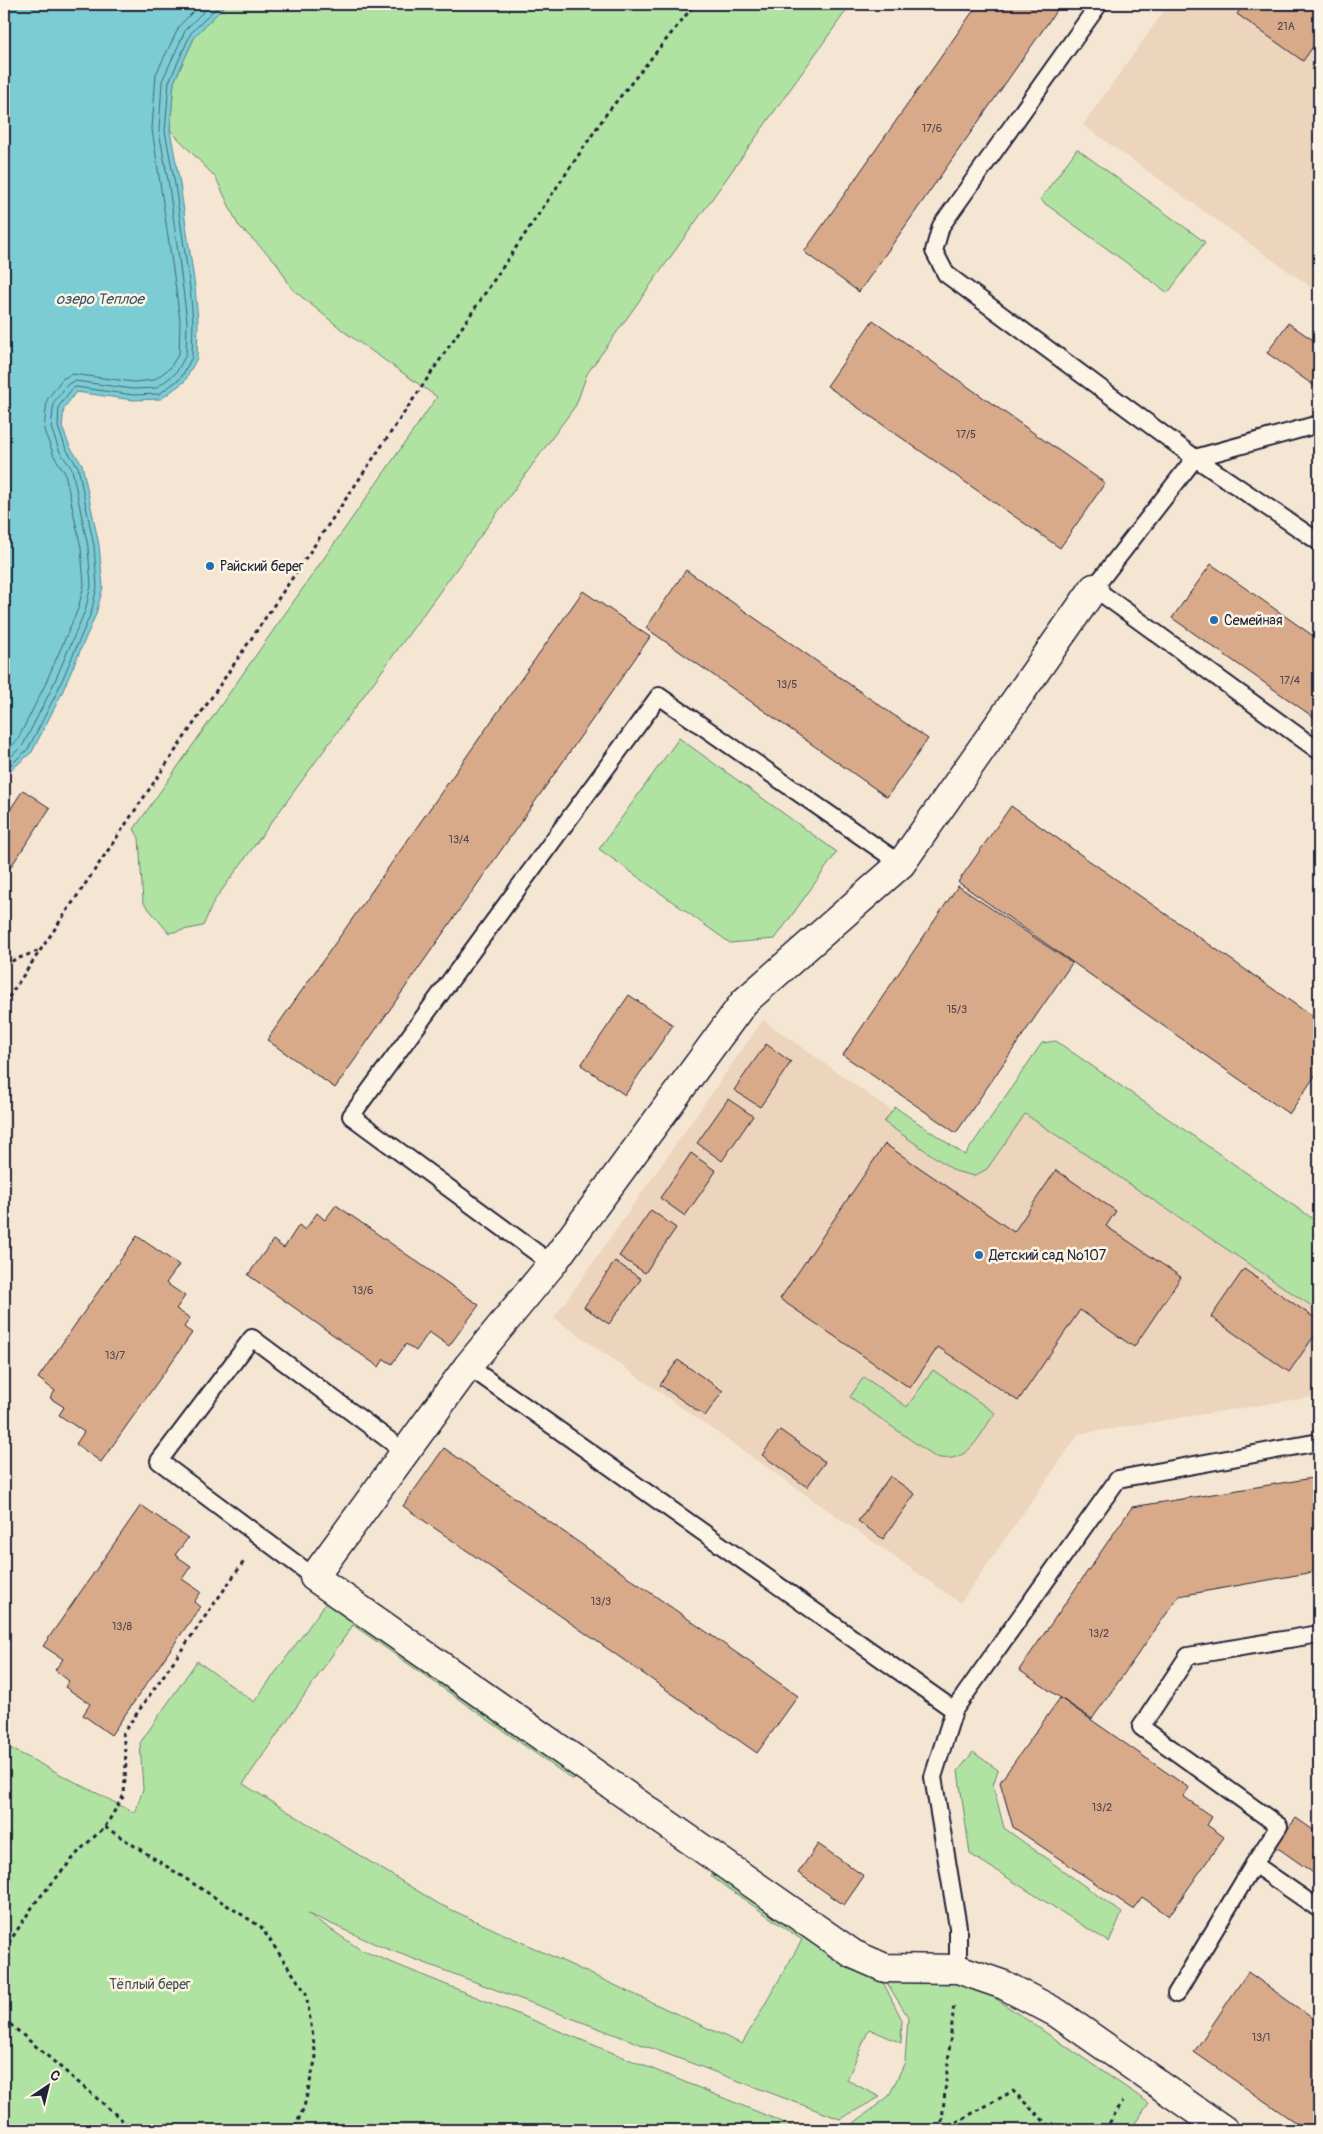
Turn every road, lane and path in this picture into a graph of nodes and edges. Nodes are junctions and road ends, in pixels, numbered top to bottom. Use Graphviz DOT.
graph roads {
  1 [pos="695,4"];
  2 [pos="1099,4"];
  3 [pos="1319,424"];
  4 [pos="1195,458"];
  5 [pos="1319,542"];
  6 [pos="1094,588"];
  7 [pos="1319,751"];
  8 [pos="901,864"];
  9 [pos="41,949"];
  10 [pos="4,964"];
  11 [pos="4,1004"];
  12 [pos="552,1264"];
  13 [pos="468,1366"];
  14 [pos="1319,1442"];
  15 [pos="405,1452"];
  16 [pos="261,1537"];
  17 [pos="314,1577"];
  18 [pos="1319,1634"];
  19 [pos="954,1710"];
  20 [pos="106,1827"];
  21 [pos="1254,1864"];
  22 [pos="1319,1909"];
  23 [pos="4,1950"];
  24 [pos="958,1969"];
  25 [pos="1176,1994"];
  26 [pos="4,2019"];
  27 [pos="1118,2108"];
  28 [pos="134,2130"];
  29 [pos="294,2130"];
  30 [pos="942,2130"];
  31 [pos="1053,2130"];
  32 [pos="1105,2130"];
  33 [pos="1224,2130"];
  1 -- 9 [label="path"];
  2 -- 4 [label="lane"];
  3 -- 4 [label="lane"];
  4 -- 5 [label="lane"];
  4 -- 6 [label="lane"];
  6 -- 7 [label="lane"];
  6 -- 8 [label="street"];
  8 -- 12 [label="street"];
  8 -- 12 [label="lane"];
  9 -- 10 [label="path"];
  9 -- 11 [label="path"];
  12 -- 13 [label="street"];
  13 -- 15 [label="street"];
  13 -- 19 [label="lane"];
  14 -- 19 [label="lane"];
  15 -- 16 [label="lane"];
  15 -- 17 [label="street"];
  16 -- 17 [label="lane"];
  16 -- 20 [label="path"];
  17 -- 24 [label="street"];
  18 -- 21 [label="lane"];
  19 -- 24 [label="lane"];
  20 -- 23 [label="path"];
  20 -- 29 [label="path"];
  21 -- 22 [label="lane"];
  21 -- 25 [label="lane"];
  24 -- 30 [label="path"];
  24 -- 33 [label="street"];
  26 -- 28 [label="path"];
  27 -- 32 [label="path"];
  30 -- 31 [label="path"];
}
